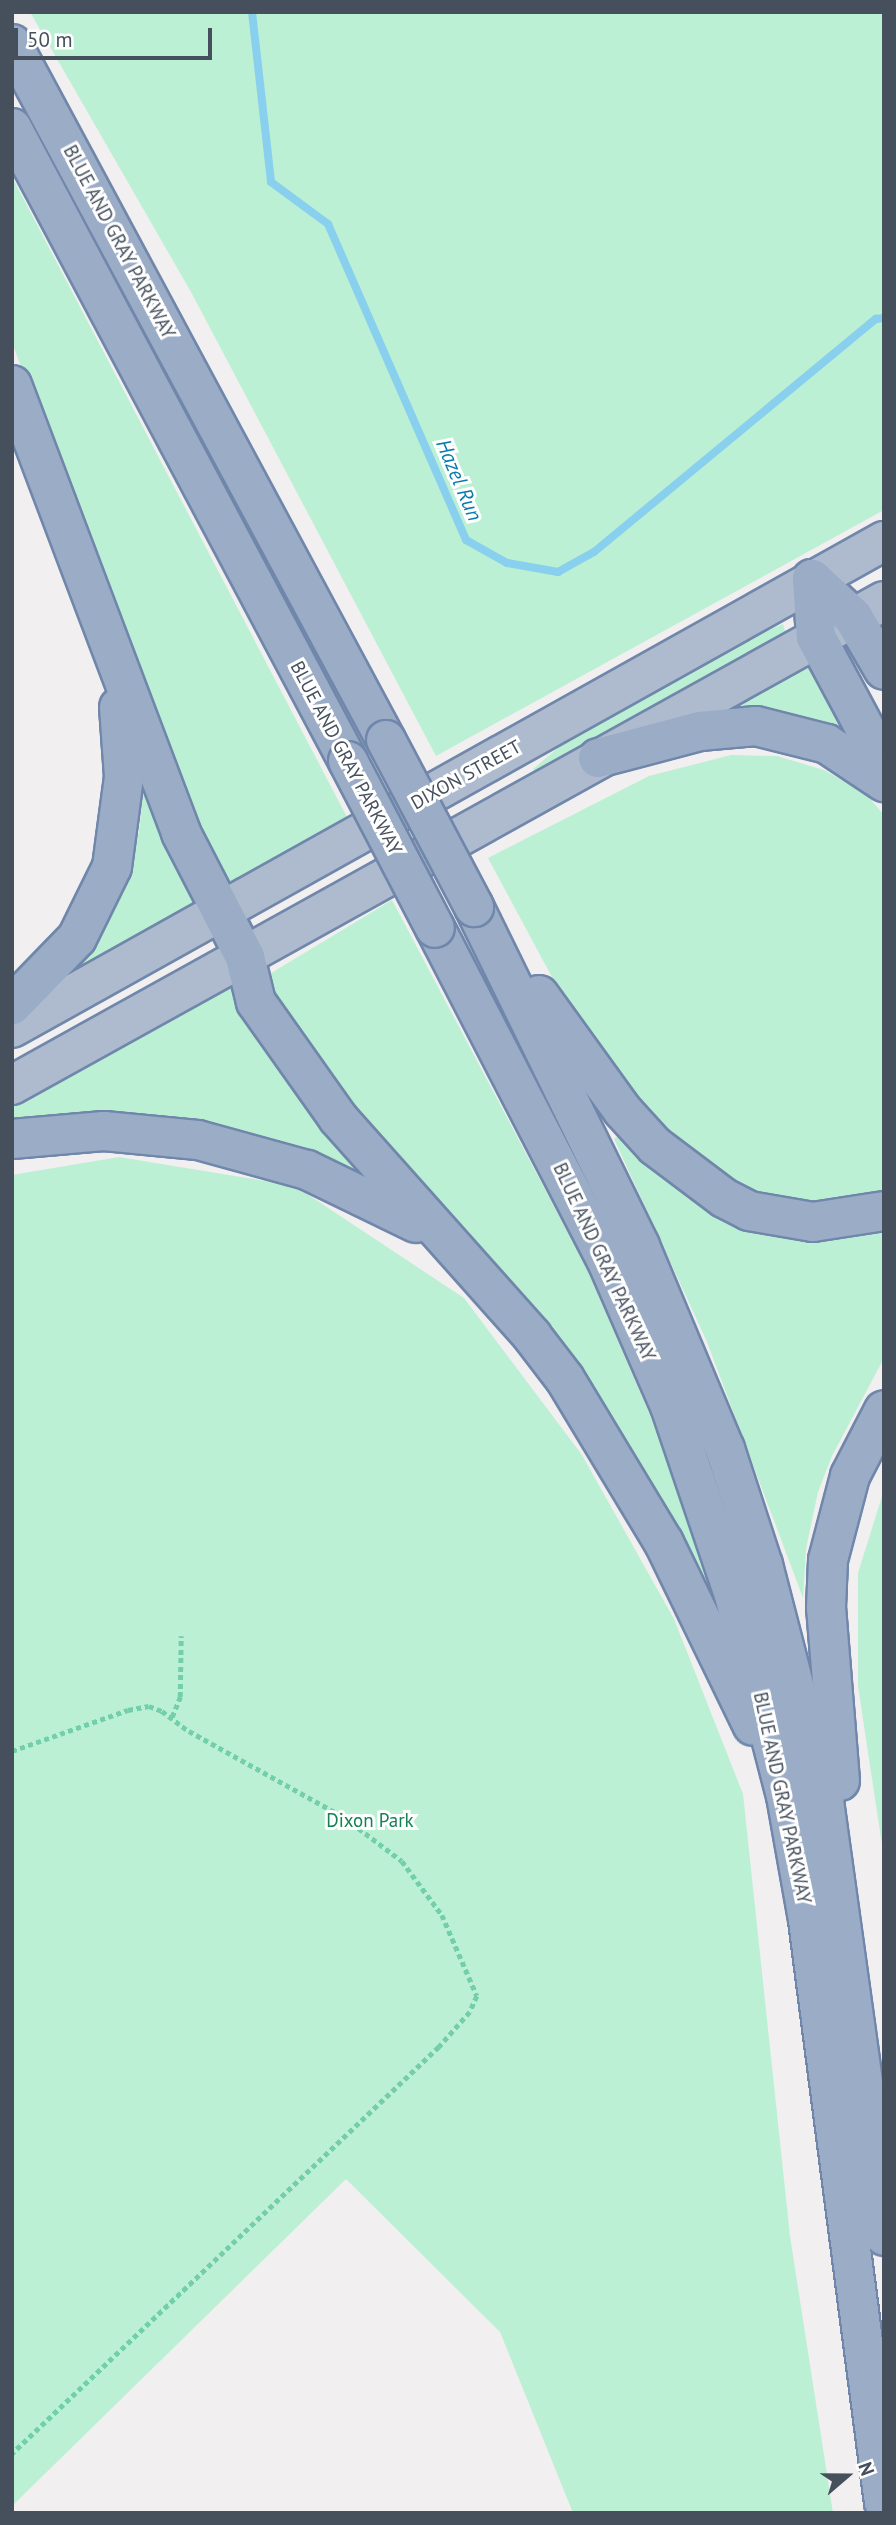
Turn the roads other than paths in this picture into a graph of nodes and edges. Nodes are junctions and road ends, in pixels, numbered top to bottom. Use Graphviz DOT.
graph roads {
  1 [pos="12,44"];
  2 [pos="12,128"];
  3 [pos="12,385"];
  4 [pos="884,541"];
  5 [pos="812,579"];
  6 [pos="868,609"];
  7 [pos="105,636"];
  8 [pos="816,637"];
  9 [pos="884,670"];
  10 [pos="598,758"];
  11 [pos="884,764"];
  12 [pos="884,782"];
  13 [pos="474,907"];
  14 [pos="222,913"];
  15 [pos="245,957"];
  16 [pos="12,1005"];
  17 [pos="12,1028"];
  18 [pos="12,1085"];
  19 [pos="12,1139"];
  20 [pos="884,1211"];
  21 [pos="451,1245"];
  22 [pos="884,1410"];
  23 [pos="786,1796"];
  24 [pos="853,1994"];
  25 [pos="884,2236"];
  26 [pos="884,2502"];
  1 -- 13 [label="highway, BLUE AND GRAY PARKWAY, bridge"];
  2 -- 23 [label="highway, BLUE AND GRAY PARKWAY, bridge"];
  3 -- 7 [label="highway"];
  4 -- 5 [label="main road, DIXON STREET"];
  5 -- 6 [label="highway"];
  5 -- 8 [label="highway"];
  5 -- 14 [label="main road, DIXON STREET"];
  6 -- 8 [label="main road"];
  6 -- 9 [label="highway"];
  7 -- 14 [label="highway"];
  7 -- 16 [label="highway"];
  8 -- 10 [label="main road"];
  8 -- 11 [label="highway"];
  10 -- 12 [label="highway"];
  10 -- 15 [label="main road"];
  13 -- 20 [label="highway"];
  13 -- 24 [label="highway, BLUE AND GRAY PARKWAY"];
  14 -- 15 [label="highway"];
  14 -- 17 [label="main road, DIXON STREET"];
  15 -- 18 [label="main road"];
  15 -- 21 [label="highway"];
  19 -- 21 [label="highway"];
  21 -- 23 [label="highway"];
  22 -- 24 [label="highway"];
  23 -- 26 [label="highway, BLUE AND GRAY PARKWAY"];
  24 -- 25 [label="highway, BLUE AND GRAY PARKWAY"];
}
